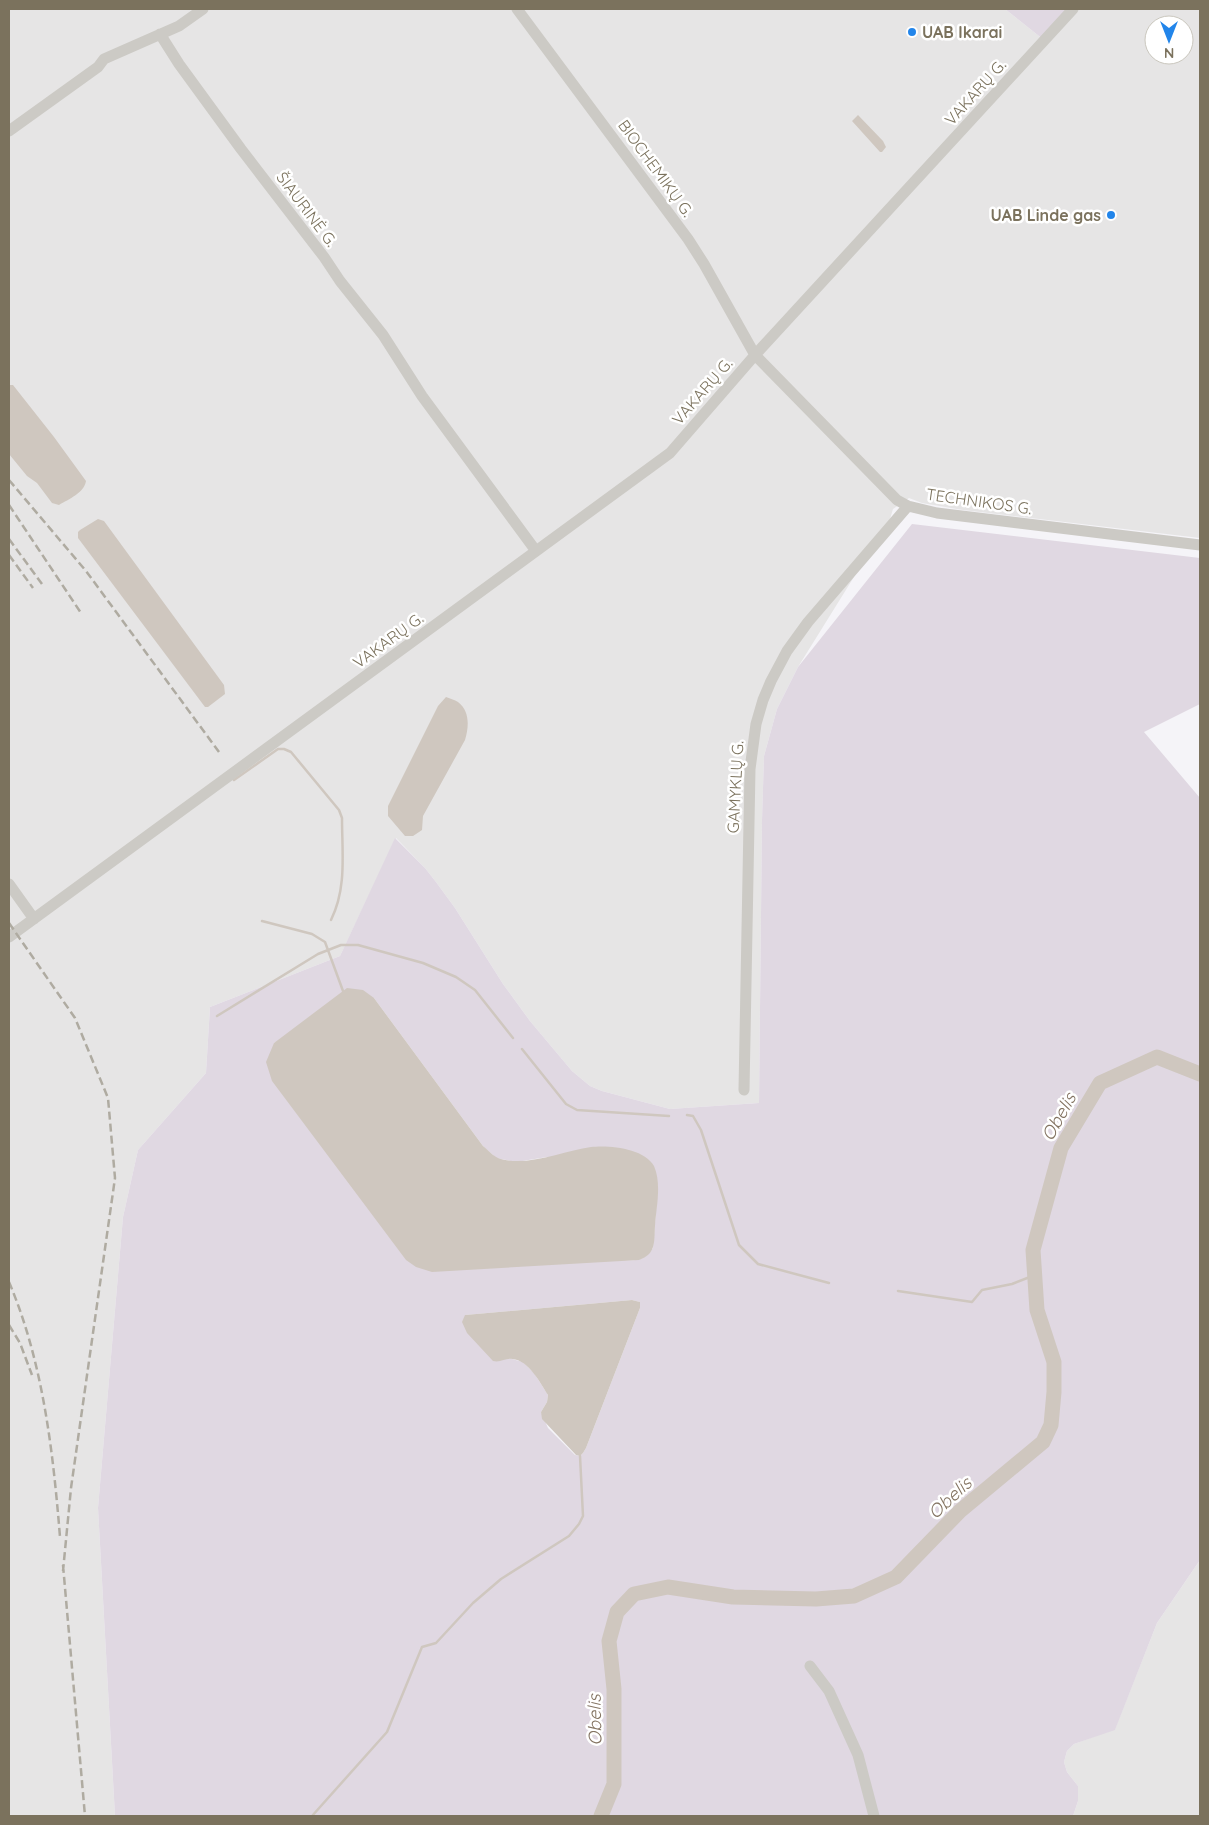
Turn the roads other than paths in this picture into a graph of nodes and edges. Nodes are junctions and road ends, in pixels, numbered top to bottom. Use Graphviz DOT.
graph roads {
  1 [pos="203,9"];
  2 [pos="518,9"];
  3 [pos="1073,9"];
  4 [pos="160,34"];
  5 [pos="9,131"];
  6 [pos="755,355"];
  7 [pos="908,506"];
  8 [pos="1200,544"];
  9 [pos="536,551"];
  10 [pos="9,884"];
  11 [pos="34,919"];
  12 [pos="9,937"];
  13 [pos="744,1090"];
  14 [pos="810,1666"];
  15 [pos="874,1816"];
  1 -- 4 [label="street"];
  2 -- 6 [label="street, BIOCHEMIKŲ G."];
  3 -- 6 [label="street, VAKARŲ G."];
  4 -- 5 [label="street"];
  4 -- 9 [label="street, ŠIAURINĖ G."];
  6 -- 7 [label="street, TECHNIKOS G."];
  6 -- 9 [label="street, VAKARŲ G."];
  7 -- 8 [label="street, TECHNIKOS G."];
  7 -- 13 [label="street, GAMYKLŲ G."];
  9 -- 11 [label="street, VAKARŲ G."];
  10 -- 11 [label="street"];
  11 -- 12 [label="street, VAKARŲ G."];
  14 -- 15 [label="street"];
}
